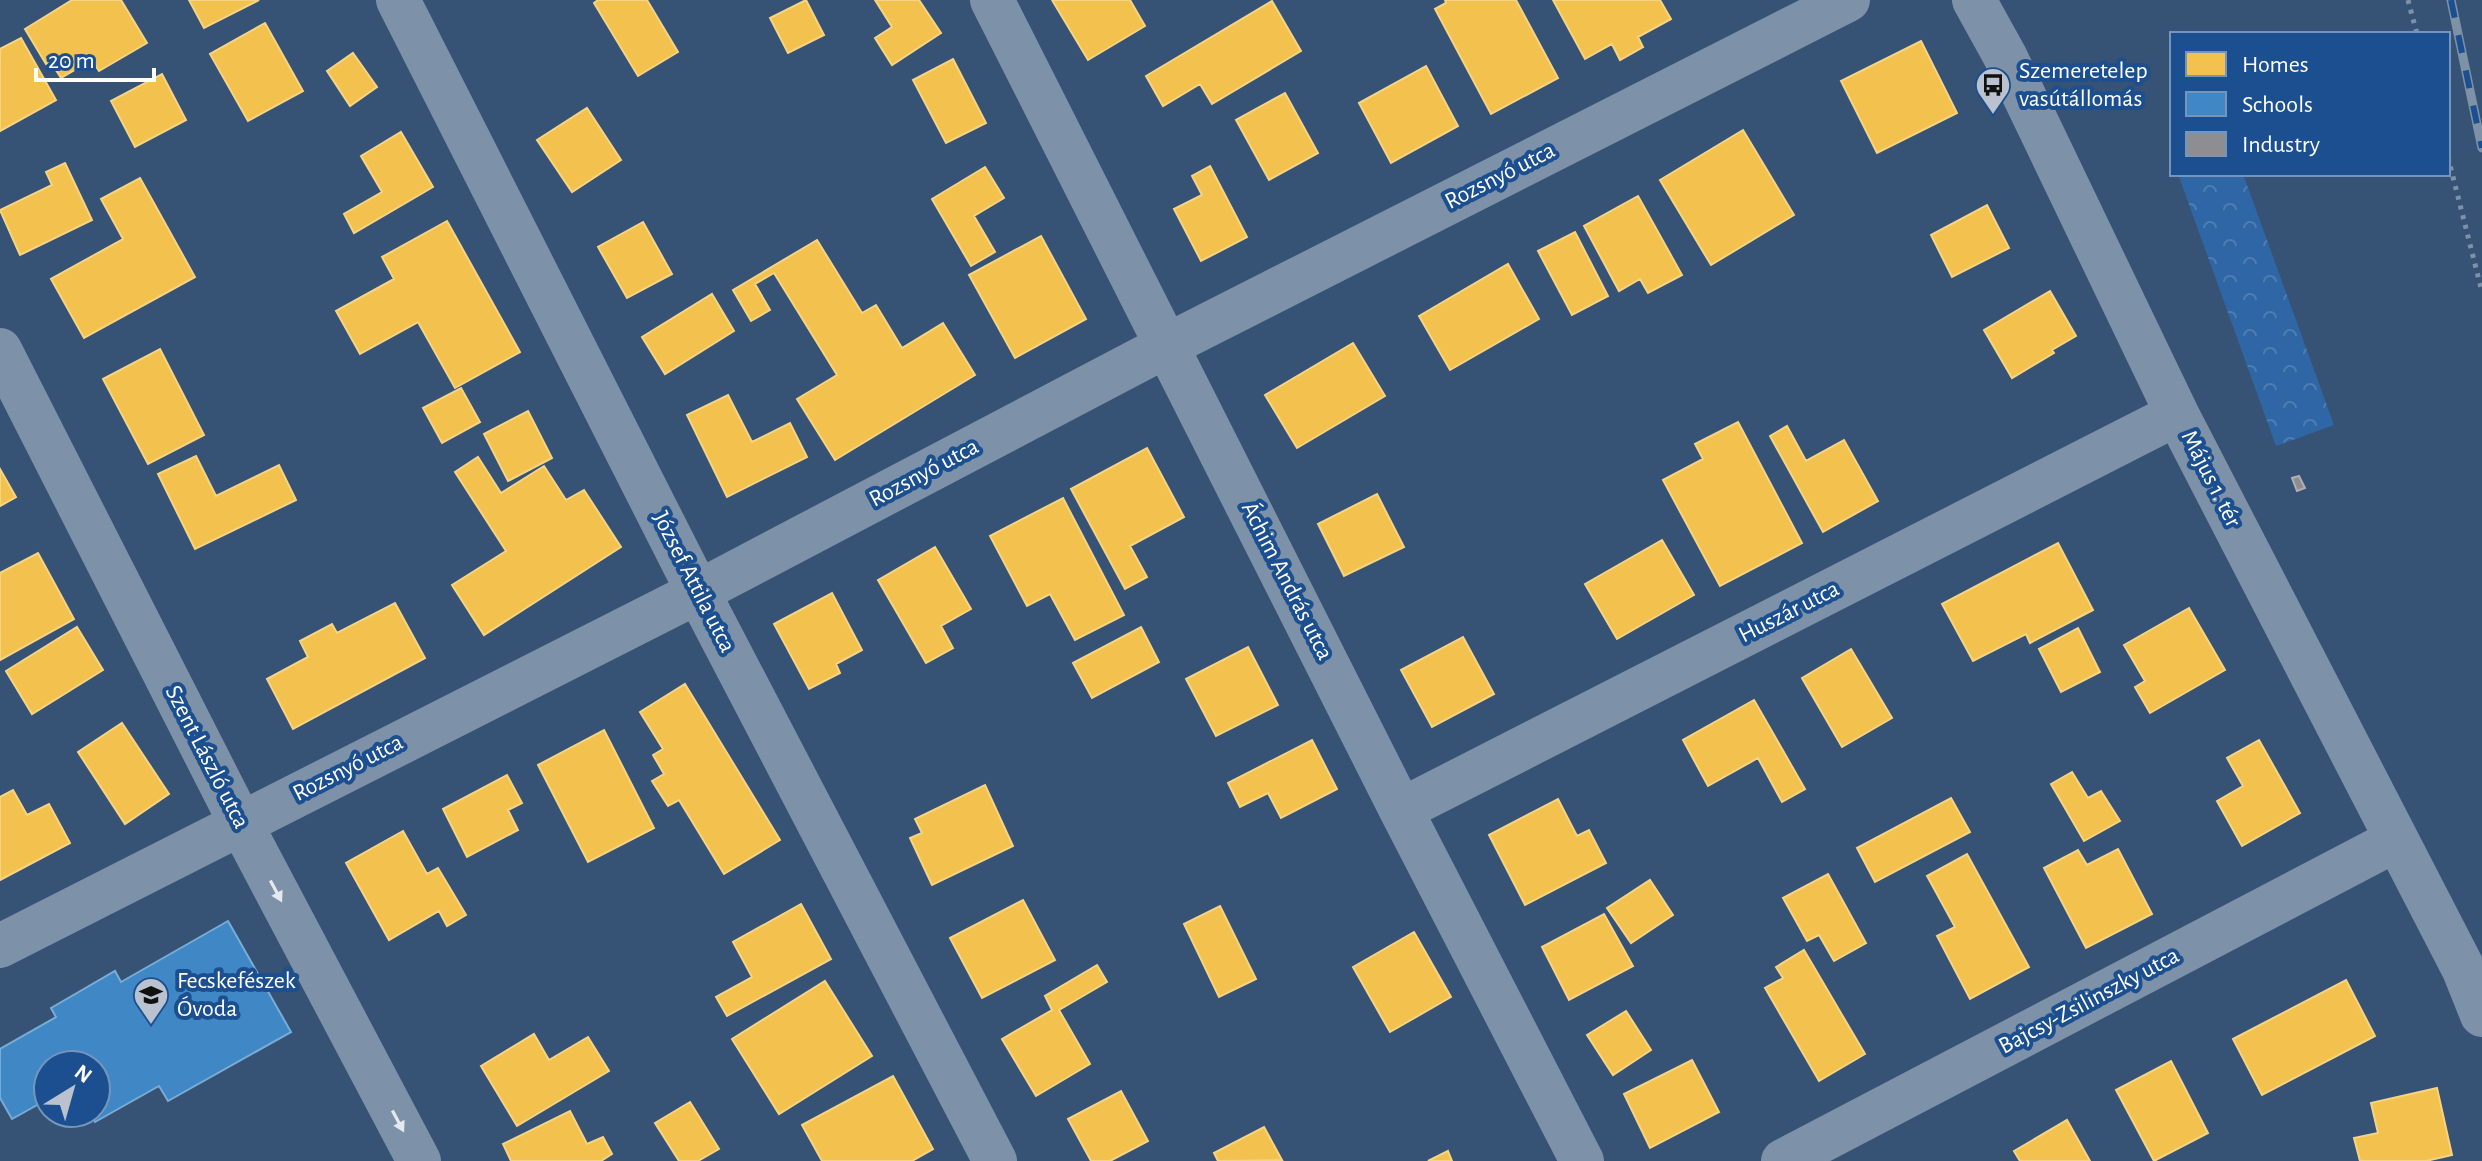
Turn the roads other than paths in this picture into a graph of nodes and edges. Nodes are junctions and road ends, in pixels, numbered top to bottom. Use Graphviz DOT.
graph roads {
  1 [pos="398,0"];
  2 [pos="992,0"];
  3 [pos="1848,0"];
  4 [pos="1974,0"];
  5 [pos="1168,345"];
  6 [pos="0,350"];
  7 [pos="2177,414"];
  8 [pos="698,592"];
  9 [pos="1401,810"];
  10 [pos="240,822"];
  11 [pos="2396,840"];
  12 [pos="0,946"];
  13 [pos="2482,1015"];
  14 [pos="419,1161"];
  15 [pos="995,1161"];
  16 [pos="1582,1161"];
  17 [pos="1783,1161"];
  1 -- 8 [label="street, József Attila utca"];
  2 -- 5 [label="street, Áchim András utca"];
  3 -- 5 [label="street, Rozsnyó utca"];
  4 -- 7 [label="street, Május 1. tér"];
  5 -- 8 [label="street, Rozsnyó utca"];
  5 -- 9 [label="street, Áchim András utca"];
  6 -- 10 [label="street, Szent László utca"];
  7 -- 9 [label="street, Huszár utca"];
  7 -- 11 [label="street, Május 1. tér"];
  8 -- 10 [label="street, Rozsnyó utca"];
  8 -- 15 [label="street, József Attila utca"];
  9 -- 16 [label="street, Áchim András utca"];
  10 -- 12 [label="street, Rozsnyó utca"];
  10 -- 14 [label="street, Szent László utca, one-way"];
  11 -- 13 [label="street, Május 1. tér"];
  11 -- 17 [label="street, Bajcsy-Zsilinszky utca"];
}
